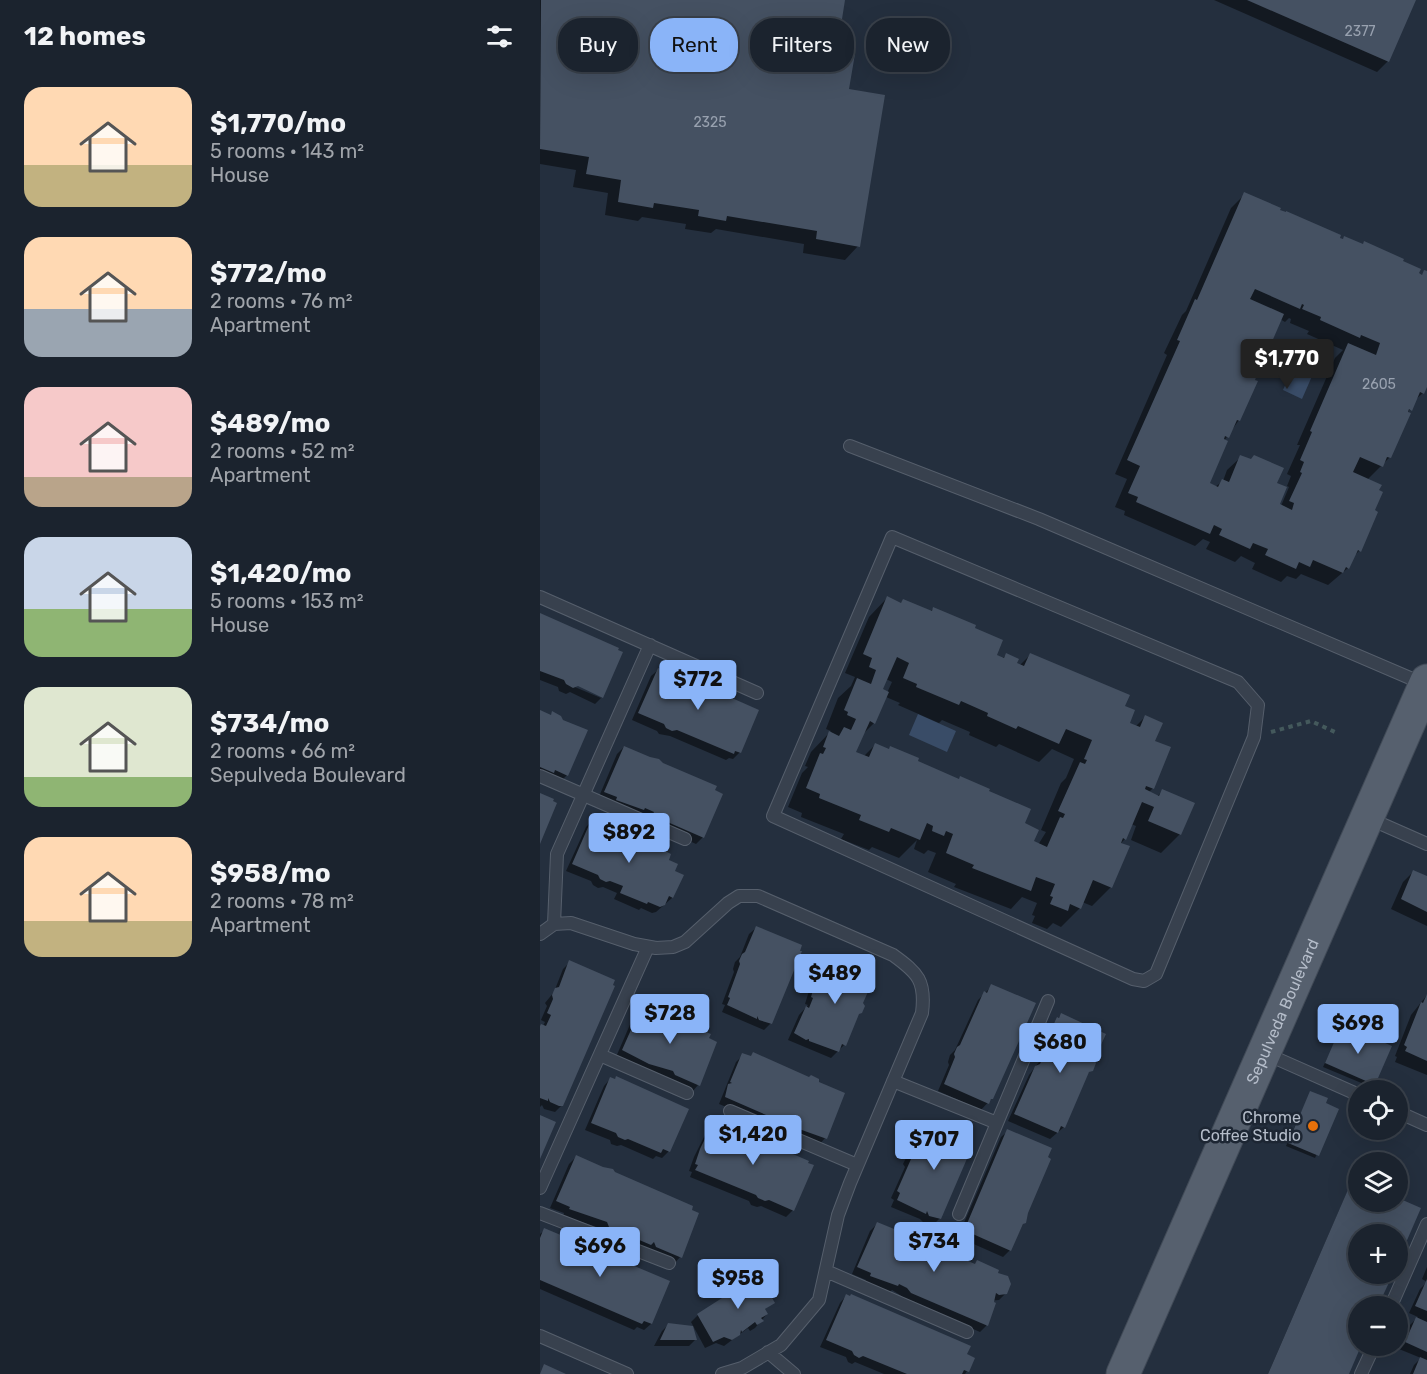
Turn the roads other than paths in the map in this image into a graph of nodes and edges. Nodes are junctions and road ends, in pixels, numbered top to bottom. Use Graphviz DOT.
graph roads {
  1 [pos="850,446"];
  2 [pos="540,597"];
  3 [pos="650,645"];
  4 [pos="1426,683"];
  5 [pos="757,693"];
  6 [pos="540,776"];
  7 [pos="584,795"];
  8 [pos="1367,818"];
  9 [pos="684,839"];
  10 [pos="1427,844"];
  11 [pos="1193,884"];
  12 [pos="554,924"];
  13 [pos="540,934"];
  14 [pos="648,947"];
  15 [pos="1048,1001"];
  16 [pos="1264,1053"];
  17 [pos="600,1054"];
  18 [pos="893,1081"];
  19 [pos="1348,1090"];
  20 [pos="687,1093"];
  21 [pos="730,1111"];
  22 [pos="1408,1116"];
  23 [pos="997,1123"];
  24 [pos="1427,1125"];
  25 [pos="857,1165"];
  26 [pos="540,1188"];
  27 [pos="540,1213"];
  28 [pos="959,1214"];
  29 [pos="1427,1224"];
  30 [pos="669,1263"];
  31 [pos="826,1271"];
  32 [pos="1395,1296"];
  33 [pos="967,1332"];
  34 [pos="540,1336"];
  35 [pos="768,1352"];
  36 [pos="1369,1356"];
  37 [pos="729,1373"];
  38 [pos="627,1374"];
  39 [pos="794,1374"];
  40 [pos="1123,1374"];
  41 [pos="1361,1374"];
  1 -- 4 [label="lane"];
  2 -- 3 [label="lane"];
  3 -- 5 [label="lane"];
  3 -- 7 [label="lane"];
  4 -- 8 [label="main road, Sepulveda Boulevard"];
  6 -- 7 [label="lane"];
  7 -- 9 [label="lane"];
  7 -- 12 [label="lane"];
  8 -- 10 [label="lane"];
  8 -- 16 [label="main road, Sepulveda Boulevard"];
  11 -- 11 [label="lane"];
  12 -- 13 [label="lane"];
  12 -- 14 [label="lane"];
  14 -- 17 [label="lane"];
  14 -- 18 [label="lane"];
  15 -- 23 [label="lane"];
  16 -- 19 [label="lane"];
  16 -- 40 [label="main road, Sepulveda Boulevard"];
  17 -- 20 [label="lane"];
  17 -- 26 [label="lane"];
  18 -- 23 [label="lane"];
  18 -- 25 [label="lane"];
  21 -- 25 [label="lane"];
  22 -- 24 [label="lane"];
  23 -- 28 [label="lane"];
  25 -- 31 [label="lane"];
  27 -- 30 [label="lane"];
  29 -- 32 [label="lane"];
  31 -- 33 [label="lane"];
  31 -- 35 [label="lane"];
  34 -- 38 [label="lane"];
  35 -- 37 [label="lane"];
  35 -- 39 [label="lane"];
  36 -- 41 [label="lane"];
}
